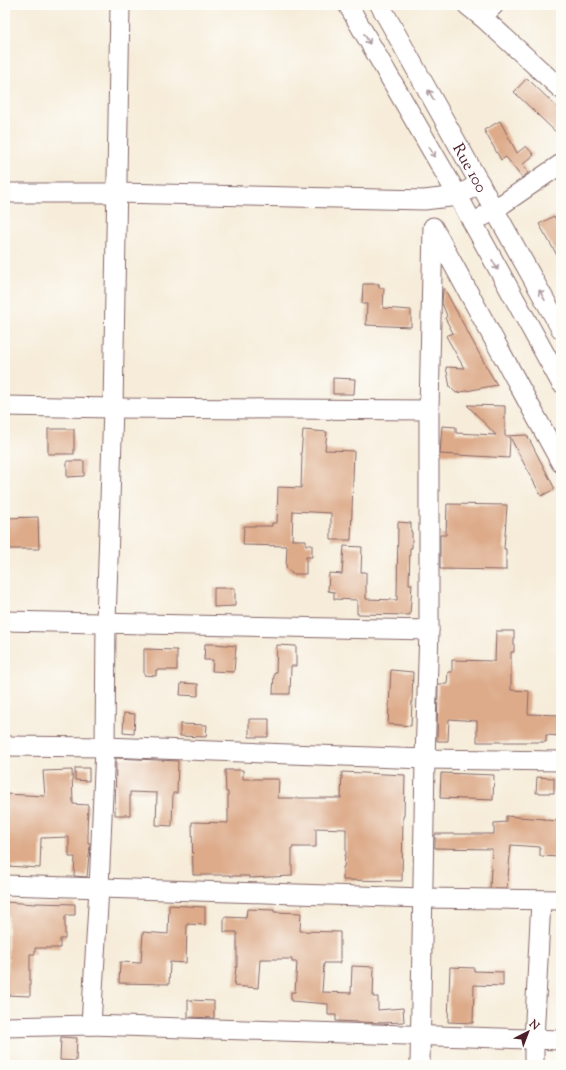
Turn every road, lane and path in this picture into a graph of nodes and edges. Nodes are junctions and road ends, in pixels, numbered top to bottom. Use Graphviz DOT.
graph roads {
  1 [pos="120,5"];
  2 [pos="348,5"];
  3 [pos="380,5"];
  4 [pos="467,5"];
  5 [pos="488,11"];
  6 [pos="561,89"];
  7 [pos="561,164"];
  8 [pos="480,183"];
  9 [pos="5,193"];
  10 [pos="117,193"];
  11 [pos="458,196"];
  12 [pos="424,200"];
  13 [pos="494,209"];
  14 [pos="472,224"];
  15 [pos="433,227"];
  16 [pos="561,329"];
  17 [pos="561,383"];
  18 [pos="5,406"];
  19 [pos="113,408"];
  20 [pos="429,410"];
  21 [pos="561,463"];
  22 [pos="5,621"];
  23 [pos="106,622"];
  24 [pos="429,630"];
  25 [pos="5,746"];
  26 [pos="105,747"];
  27 [pos="425,760"];
  28 [pos="561,762"];
  29 [pos="5,885"];
  30 [pos="99,888"];
  31 [pos="423,898"];
  32 [pos="541,900"];
  33 [pos="561,900"];
  34 [pos="91,1025"];
  35 [pos="5,1027"];
  36 [pos="420,1035"];
  37 [pos="534,1040"];
  38 [pos="561,1040"];
  39 [pos="420,1065"];
  40 [pos="534,1065"];
  1 -- 10 [label="street"];
  2 -- 11 [label="street, one-way"];
  8 -- 3 [label="street, Rue 100, one-way"];
  4 -- 5 [label="street"];
  5 -- 6 [label="street"];
  7 -- 13 [label="street"];
  8 -- 11 [label="street"];
  8 -- 13 [label="street, Rue 100"];
  9 -- 10 [label="street"];
  10 -- 12 [label="street"];
  10 -- 19 [label="street"];
  11 -- 12 [label="street"];
  11 -- 14 [label="street"];
  12 -- 15 [label="street"];
  13 -- 14 [label="street"];
  16 -- 13 [label="street, Rue 100, one-way"];
  14 -- 17 [label="street, one-way"];
  15 -- 20 [label="street"];
  15 -- 21 [label="street"];
  18 -- 19 [label="street"];
  19 -- 20 [label="street"];
  19 -- 23 [label="street"];
  20 -- 24 [label="street"];
  22 -- 23 [label="street"];
  23 -- 24 [label="street"];
  23 -- 26 [label="street"];
  24 -- 27 [label="street"];
  25 -- 26 [label="street"];
  26 -- 27 [label="street"];
  26 -- 30 [label="street"];
  27 -- 28 [label="street"];
  27 -- 31 [label="street"];
  29 -- 30 [label="street"];
  30 -- 31 [label="street"];
  30 -- 34 [label="street"];
  31 -- 32 [label="street"];
  31 -- 36 [label="street"];
  32 -- 33 [label="street"];
  32 -- 37 [label="street"];
  34 -- 35 [label="street"];
  34 -- 36 [label="street"];
  36 -- 37 [label="street"];
  36 -- 39 [label="street"];
  37 -- 38 [label="street"];
  37 -- 40 [label="street"];
}
